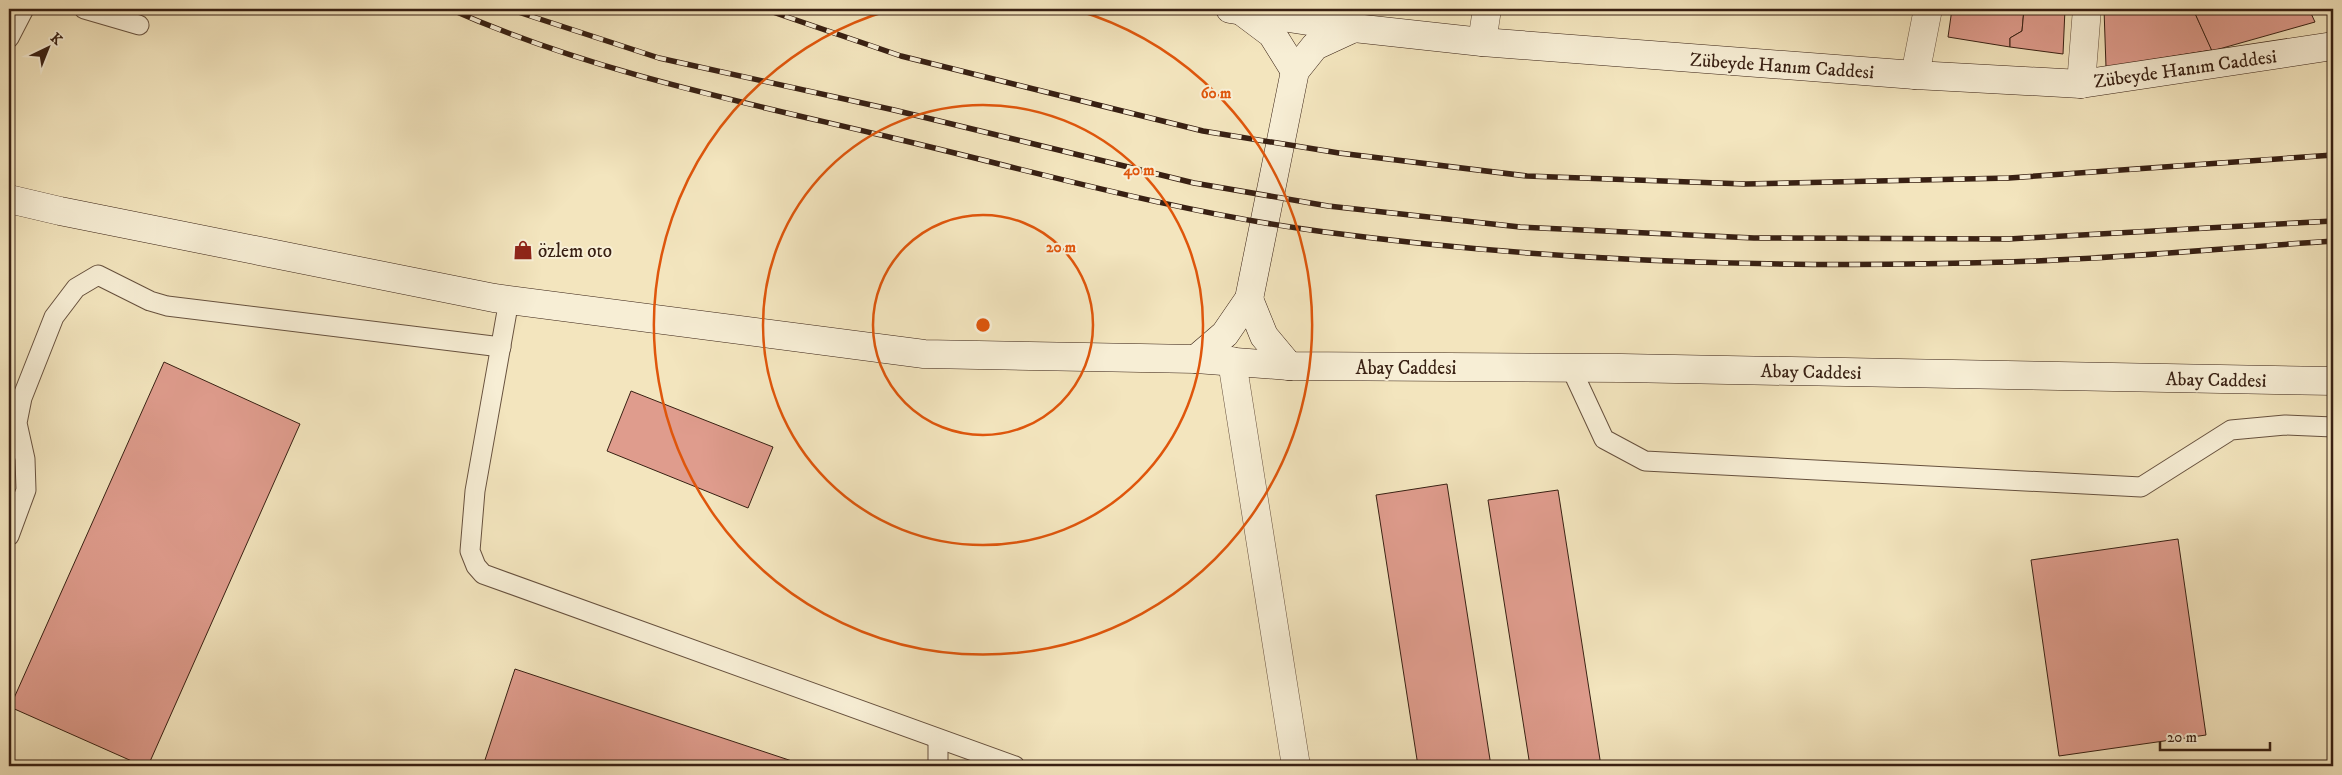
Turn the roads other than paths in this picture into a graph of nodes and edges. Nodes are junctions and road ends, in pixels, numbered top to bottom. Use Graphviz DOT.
graph roads {
  1 [pos="24,9"];
  2 [pos="84,9"];
  3 [pos="1487,9"];
  4 [pos="1928,9"];
  5 [pos="2087,9"];
  6 [pos="1236,10"];
  7 [pos="1312,15"];
  8 [pos="140,25"];
  9 [pos="1354,28"];
  10 [pos="9,38"];
  11 [pos="1482,42"];
  12 [pos="2333,46"];
  13 [pos="1295,70"];
  14 [pos="1915,75"];
  15 [pos="2081,84"];
  16 [pos="9,198"];
  17 [pos="509,300"];
  18 [pos="1249,300"];
  19 [pos="501,347"];
  20 [pos="1196,359"];
  21 [pos="1232,361"];
  22 [pos="1289,366"];
  23 [pos="1570,368"];
  24 [pos="2333,381"];
  25 [pos="2333,427"];
  26 [pos="9,536"];
  27 [pos="938,740"];
  28 [pos="938,766"];
  29 [pos="1015,766"];
  30 [pos="1296,766"];
  1 -- 10 [label="lane"];
  2 -- 8 [label="lane"];
  3 -- 11 [label="main road"];
  4 -- 14 [label="main road"];
  5 -- 15 [label="main road"];
  6 -- 7 [label="main road, Zübeyde Hanım Caddesi"];
  6 -- 13 [label="main road"];
  7 -- 9 [label="main road, Zübeyde Hanım Caddesi"];
  9 -- 11 [label="main road, Zübeyde Hanım Caddesi"];
  9 -- 13 [label="main road"];
  11 -- 14 [label="main road, Zübeyde Hanım Caddesi"];
  12 -- 15 [label="main road, Zübeyde Hanım Caddesi"];
  13 -- 18 [label="main road"];
  14 -- 15 [label="main road, Zübeyde Hanım Caddesi"];
  16 -- 17 [label="main road, Abay Caddesi"];
  17 -- 19 [label="lane"];
  17 -- 20 [label="main road, Abay Caddesi"];
  18 -- 20 [label="main road"];
  18 -- 22 [label="main road"];
  19 -- 26 [label="lane"];
  19 -- 27 [label="lane"];
  20 -- 21 [label="main road, Abay Caddesi"];
  21 -- 22 [label="main road, Abay Caddesi"];
  21 -- 30 [label="main road"];
  22 -- 23 [label="main road, Abay Caddesi"];
  23 -- 24 [label="main road, Abay Caddesi"];
  23 -- 25 [label="lane"];
  27 -- 28 [label="lane"];
  27 -- 29 [label="lane"];
}
